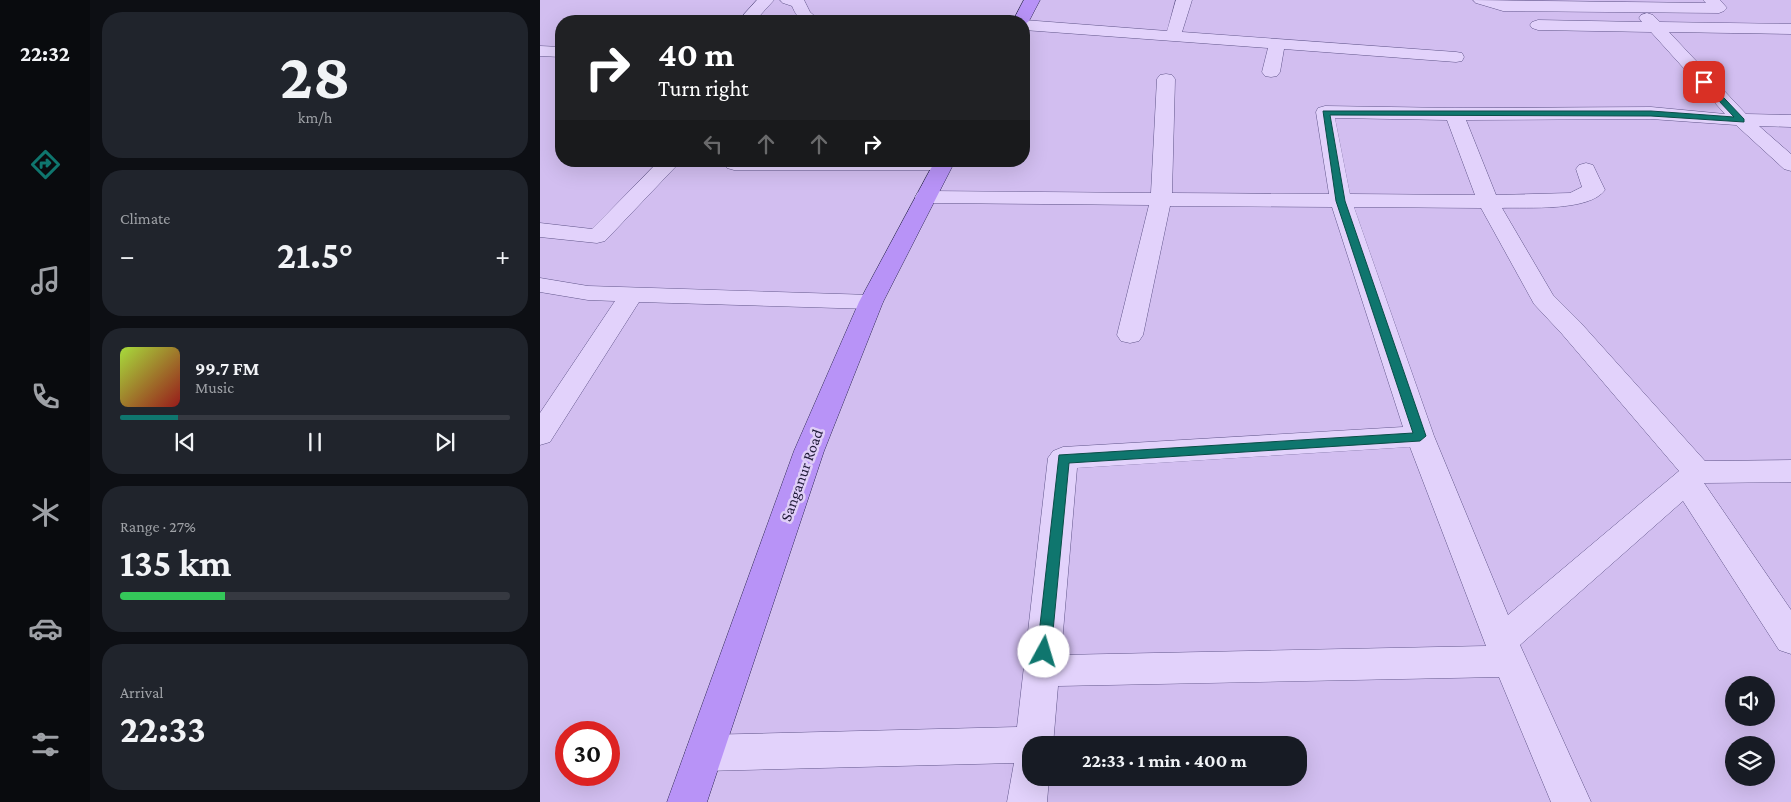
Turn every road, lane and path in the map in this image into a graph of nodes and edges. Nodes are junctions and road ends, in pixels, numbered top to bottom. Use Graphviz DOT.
graph roads {
  1 [pos="766,0"];
  2 [pos="788,0"];
  3 [pos="1032,0"];
  4 [pos="1184,0"];
  5 [pos="1481,0"];
  6 [pos="1711,0"];
  7 [pos="1634,4"];
  8 [pos="752,15"];
  9 [pos="804,15"];
  10 [pos="1024,15"];
  11 [pos="1030,25"];
  12 [pos="1538,25"];
  13 [pos="1654,27"];
  14 [pos="1791,29"];
  15 [pos="1173,36"];
  16 [pos="1277,44"];
  17 [pos="540,51"];
  18 [pos="555,52"];
  19 [pos="1456,57"];
  20 [pos="1272,72"];
  21 [pos="1166,79"];
  22 [pos="1454,114"];
  23 [pos="1741,120"];
  24 [pos="1791,121"];
  25 [pos="1791,165"];
  26 [pos="665,167"];
  27 [pos="942,167"];
  28 [pos="1586,169"];
  29 [pos="926,196"];
  30 [pos="1161,199"];
  31 [pos="1341,201"];
  32 [pos="1488,202"];
  33 [pos="540,230"];
  34 [pos="540,285"];
  35 [pos="632,295"];
  36 [pos="871,302"];
  37 [pos="1130,335"];
  38 [pos="567,393"];
  39 [pos="540,394"];
  40 [pos="540,435"];
  41 [pos="1420,436"];
  42 [pos="1791,471"];
  43 [pos="1692,477"];
  44 [pos="1791,639"];
  45 [pos="1505,651"];
  46 [pos="1042,671"];
  47 [pos="1034,736"];
  48 [pos="1022,745"];
  49 [pos="704,753"];
  50 [pos="1029,786"];
  51 [pos="687,802"];
  52 [pos="1027,802"];
  53 [pos="1571,802"];
  1 -- 8 [label="street"];
  2 -- 9 [label="street"];
  3 -- 10 [label="main road"];
  4 -- 15 [label="street"];
  5 -- 7 [label="street"];
  6 -- 7 [label="street"];
  7 -- 13 [label="street"];
  11 -- 15 [label="street"];
  12 -- 13 [label="street"];
  13 -- 14 [label="street"];
  13 -- 23 [label="street"];
  15 -- 16 [label="street"];
  16 -- 19 [label="street"];
  16 -- 20 [label="street"];
  17 -- 18 [label="street"];
  21 -- 30 [label="street"];
  22 -- 23 [label="street"];
  22 -- 31 [label="street"];
  22 -- 32 [label="street"];
  23 -- 24 [label="street"];
  23 -- 25 [label="street"];
  26 -- 33 [label="street"];
  27 -- 29 [label="main road, Sanganur Road"];
  28 -- 32 [label="street"];
  29 -- 30 [label="street"];
  29 -- 36 [label="main road, Sanganur Road"];
  30 -- 31 [label="street"];
  30 -- 37 [label="street"];
  31 -- 32 [label="street"];
  31 -- 41 [label="street"];
  32 -- 43 [label="street"];
  34 -- 35 [label="street"];
  35 -- 36 [label="street"];
  35 -- 38 [label="street"];
  36 -- 49 [label="main road, Sanganur Road"];
  38 -- 39 [label="street"];
  38 -- 40 [label="street"];
  41 -- 45 [label="street"];
  41 -- 46 [label="street"];
  42 -- 43 [label="street"];
  43 -- 44 [label="street"];
  43 -- 45 [label="street"];
  45 -- 46 [label="street"];
  45 -- 53 [label="street"];
  46 -- 47 [label="street"];
  48 -- 49 [label="street"];
  49 -- 51 [label="main road, Sanganur Road"];
  50 -- 52 [label="street"];
}
